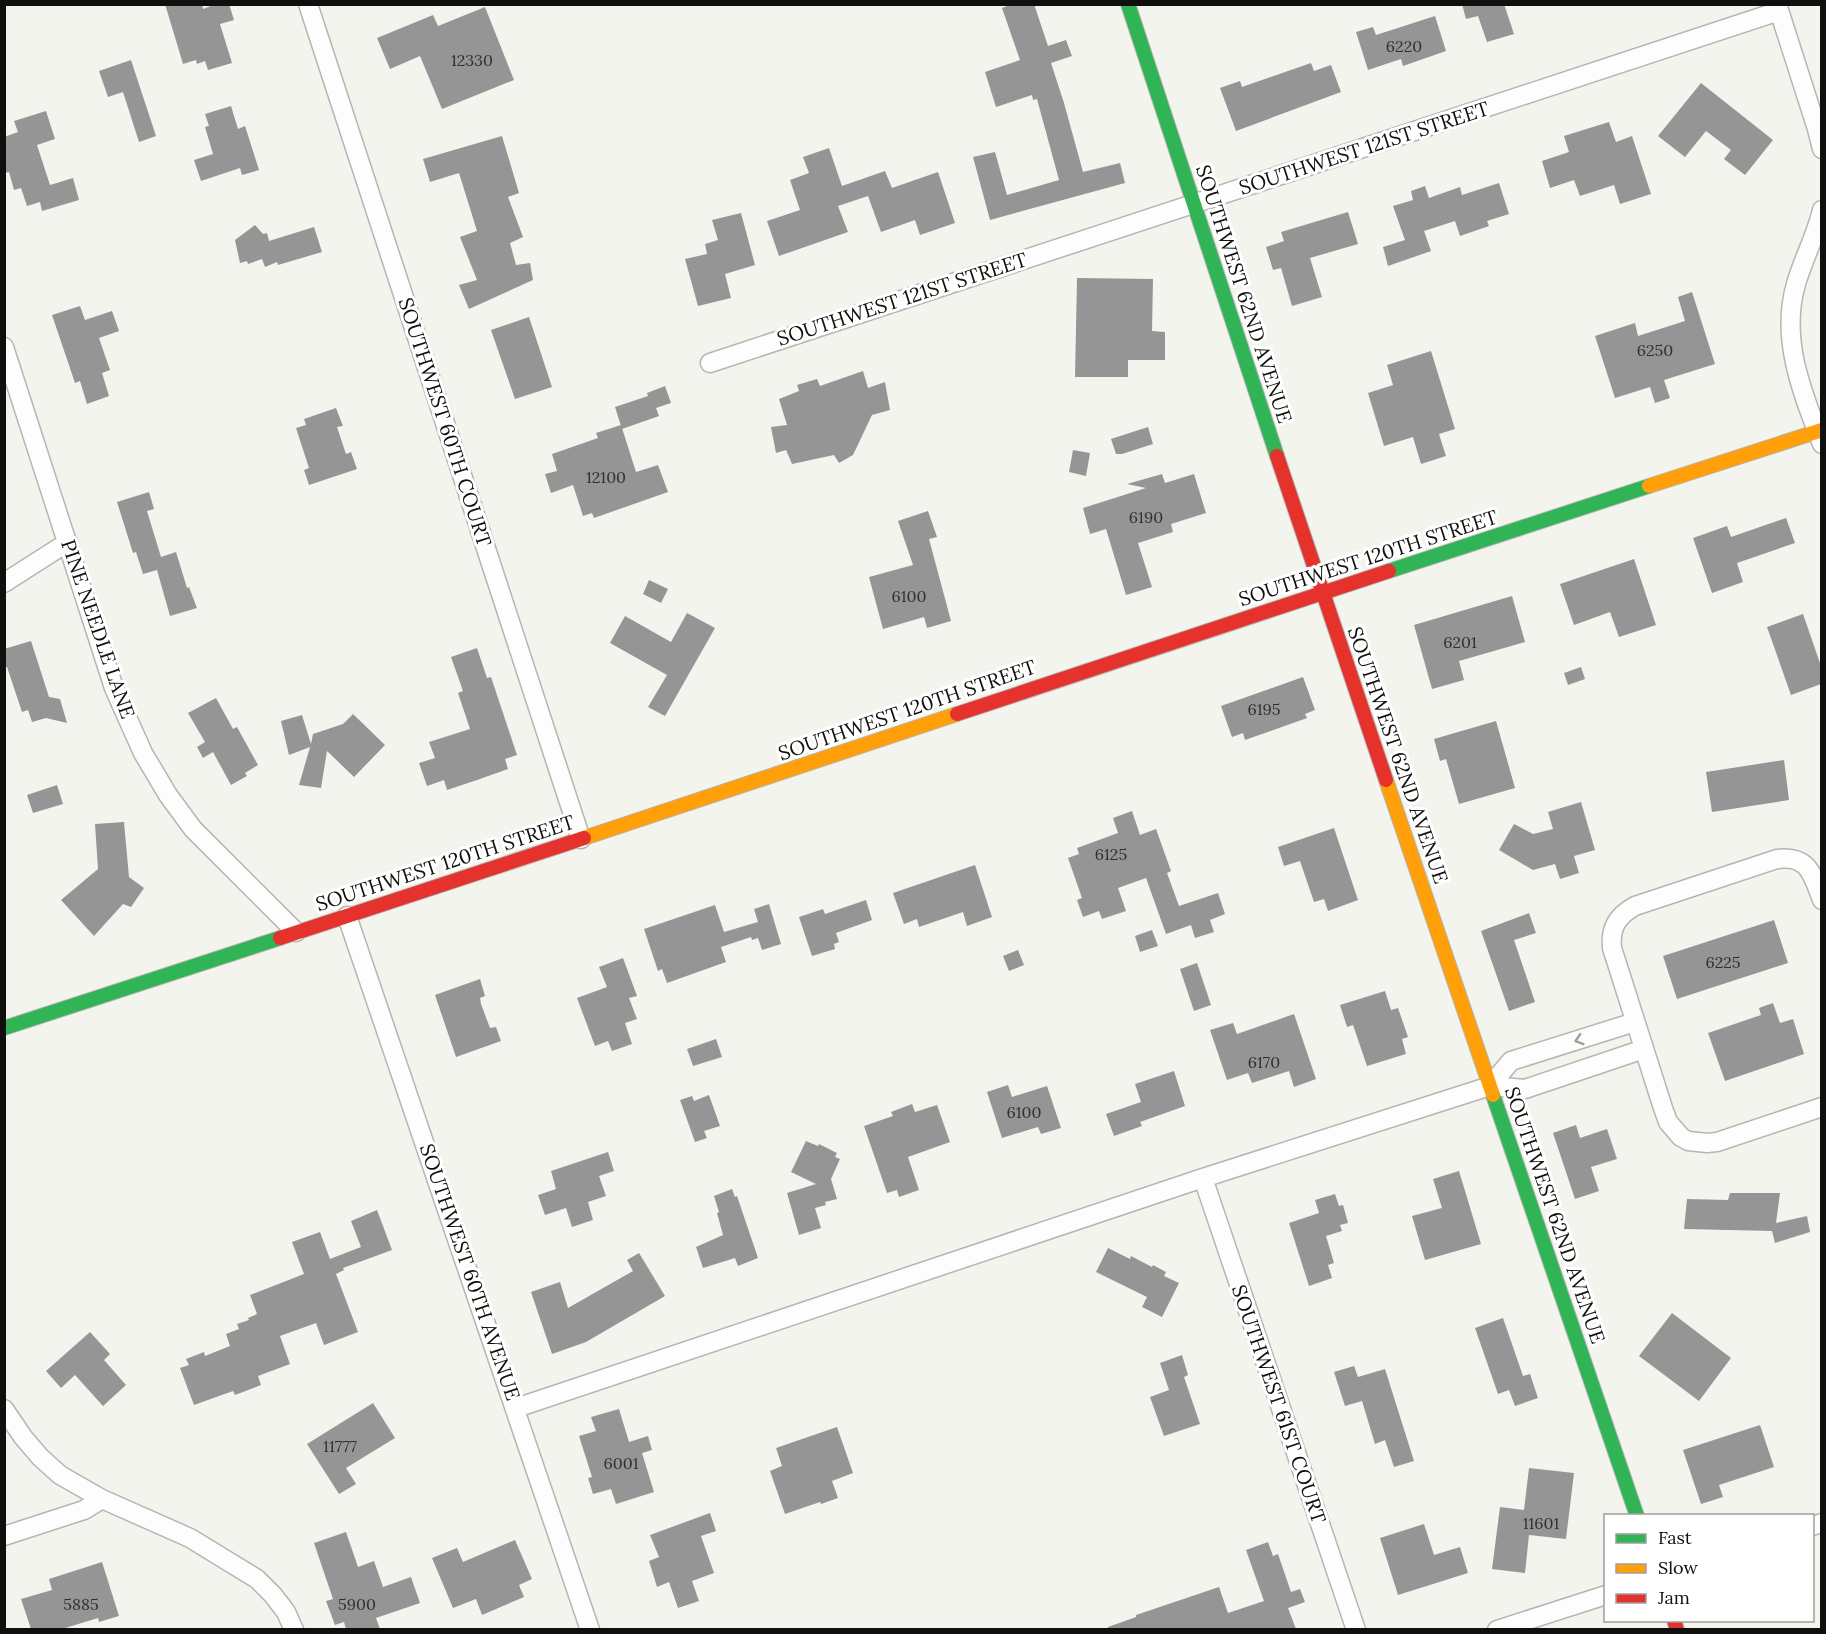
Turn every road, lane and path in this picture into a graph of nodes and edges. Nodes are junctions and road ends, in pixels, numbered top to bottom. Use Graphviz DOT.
graph roads {
  1 [pos="308,4"];
  2 [pos="1128,4"];
  3 [pos="1778,8"];
  4 [pos="1821,149"];
  5 [pos="1194,204"];
  6 [pos="1821,210"];
  7 [pos="4,347"];
  8 [pos="710,363"];
  9 [pos="1820,435"];
  10 [pos="68,542"];
  11 [pos="4,583"];
  12 [pos="1322,593"];
  13 [pos="581,839"];
  14 [pos="1821,900"];
  15 [pos="347,916"];
  16 [pos="296,932"];
  17 [pos="1635,1022"];
  18 [pos="4,1028"];
  19 [pos="1644,1049"];
  20 [pos="1490,1086"];
  21 [pos="1821,1107"];
  22 [pos="1203,1178"];
  23 [pos="4,1408"];
  24 [pos="516,1408"];
  25 [pos="102,1499"];
  26 [pos="1637,1514"];
  27 [pos="4,1536"];
  28 [pos="1604,1595"];
  29 [pos="294,1629"];
  30 [pos="590,1629"];
  31 [pos="1356,1629"];
  32 [pos="1497,1629"];
  1 -- 13 [label="street, SOUTHWEST 60TH COURT"];
  2 -- 5 [label="street, SOUTHWEST 62ND AVENUE"];
  3 -- 4 [label="street"];
  3 -- 5 [label="street, SOUTHWEST 121ST STREET"];
  5 -- 8 [label="street, SOUTHWEST 121ST STREET"];
  5 -- 12 [label="street, SOUTHWEST 62ND AVENUE"];
  6 -- 9 [label="street"];
  7 -- 10 [label="street, PINE NEEDLE LANE"];
  9 -- 12 [label="street, SOUTHWEST 120TH STREET"];
  10 -- 11 [label="street"];
  10 -- 16 [label="street, PINE NEEDLE LANE"];
  12 -- 13 [label="street, SOUTHWEST 120TH STREET"];
  12 -- 20 [label="street, SOUTHWEST 62ND AVENUE"];
  13 -- 15 [label="street, SOUTHWEST 120TH STREET"];
  14 -- 17 [label="street"];
  15 -- 16 [label="street, SOUTHWEST 120TH STREET"];
  15 -- 24 [label="street, SOUTHWEST 60TH AVENUE"];
  16 -- 18 [label="street, SOUTHWEST 120TH STREET"];
  17 -- 19 [label="street"];
  17 -- 20 [label="street, one-way"];
  19 -- 20 [label="street"];
  19 -- 21 [label="street"];
  20 -- 22 [label="street"];
  20 -- 26 [label="street, SOUTHWEST 62ND AVENUE"];
  22 -- 24 [label="street"];
  22 -- 31 [label="street, SOUTHWEST 61ST COURT"];
  23 -- 25 [label="street"];
  24 -- 30 [label="street, SOUTHWEST 60TH AVENUE"];
  25 -- 27 [label="street"];
  25 -- 29 [label="street"];
  28 -- 32 [label="street"];
}
